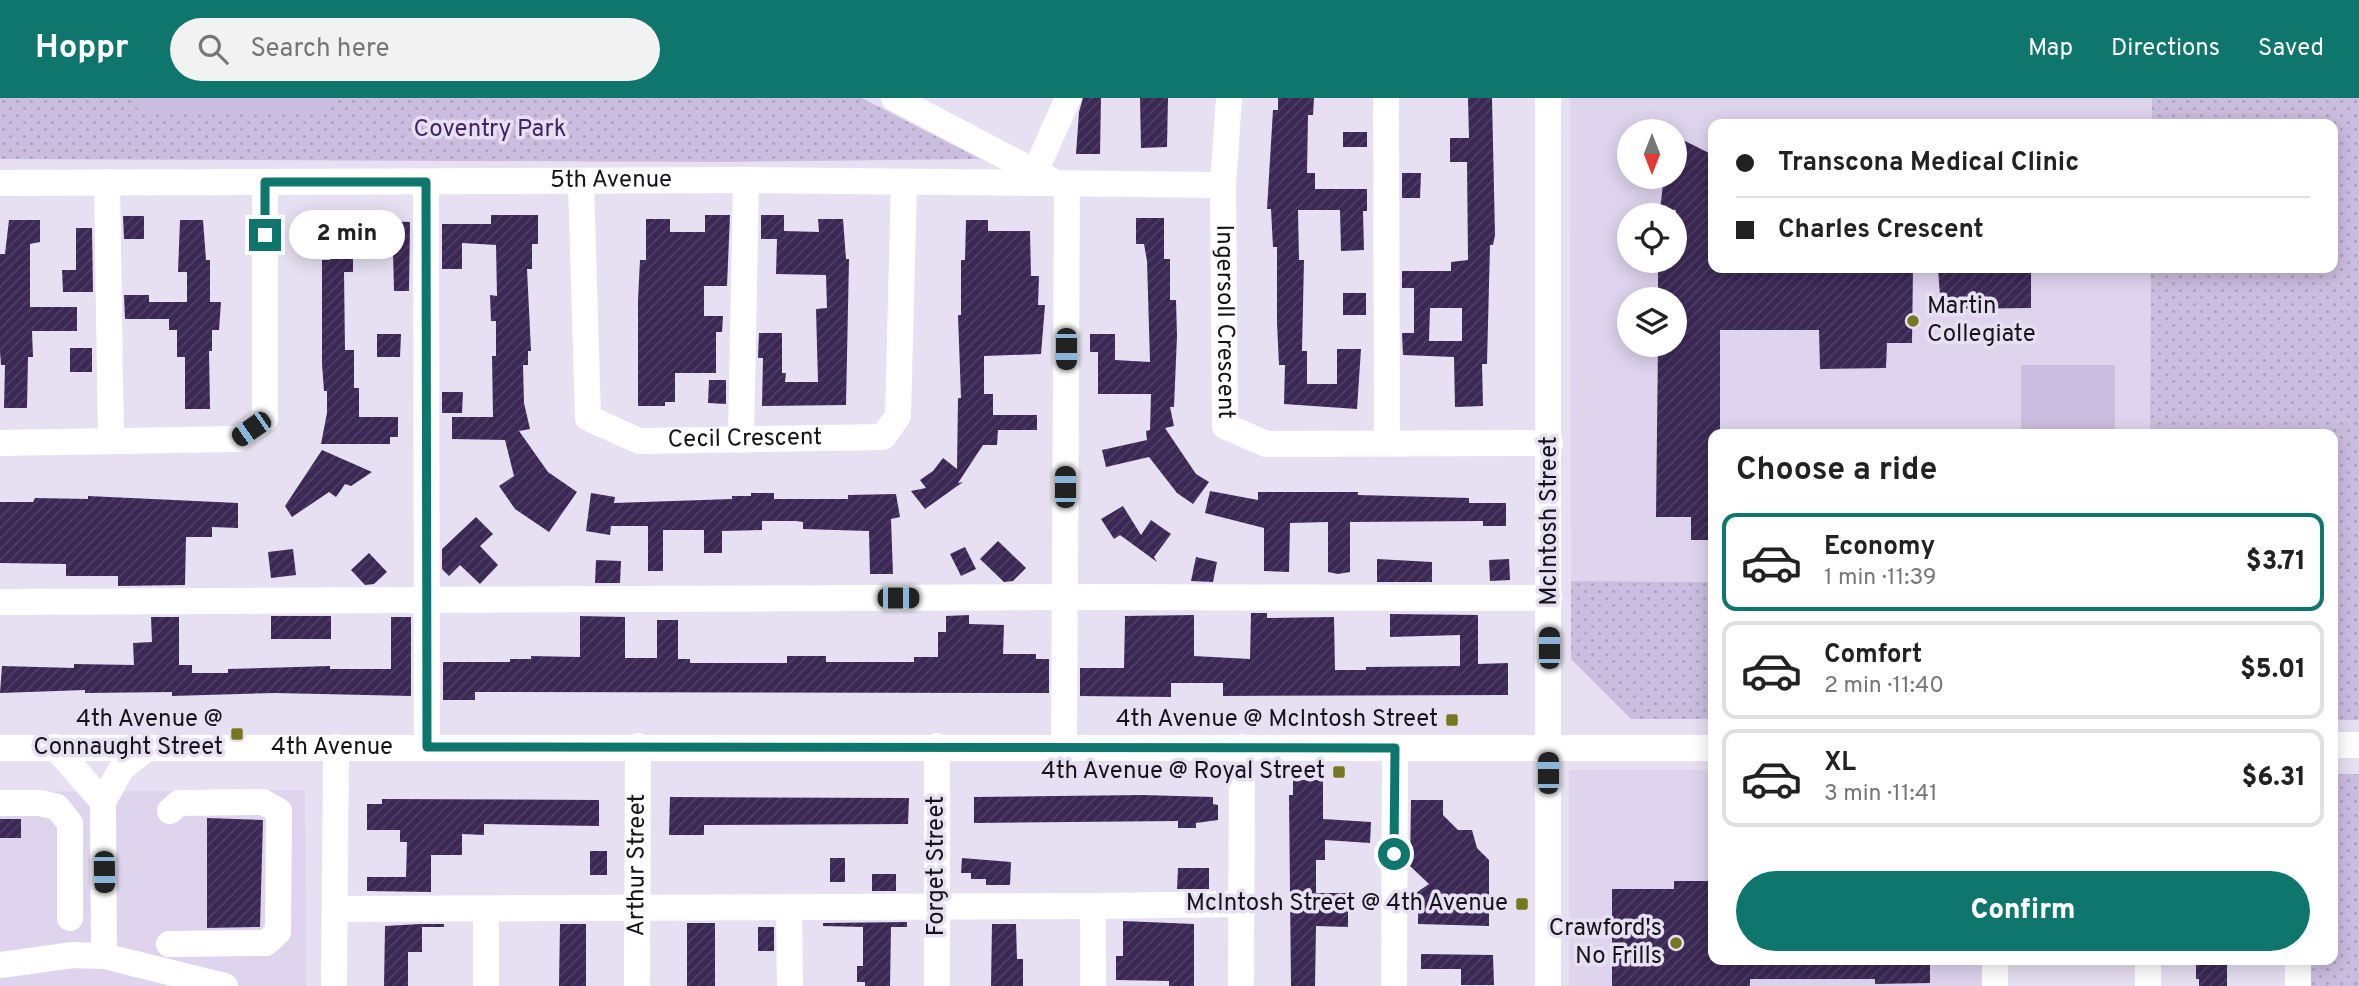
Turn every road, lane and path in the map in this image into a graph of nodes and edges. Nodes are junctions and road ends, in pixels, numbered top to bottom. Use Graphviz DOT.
graph roads {
  1 [pos="894,98"];
  2 [pos="1068,98"];
  3 [pos="1229,98"];
  4 [pos="1387,98"];
  5 [pos="1548,98"];
  6 [pos="746,180"];
  7 [pos="1053,180"];
  8 [pos="581,181"];
  9 [pos="107,182"];
  10 [pos="265,182"];
  11 [pos="426,182"];
  12 [pos="904,182"];
  13 [pos="0,183"];
  14 [pos="1223,185"];
  15 [pos="741,440"];
  16 [pos="111,441"];
  17 [pos="0,443"];
  18 [pos="1387,443"];
  19 [pos="1550,443"];
  20 [pos="1065,597"];
  21 [pos="1549,598"];
  22 [pos="427,601"];
  23 [pos="0,602"];
  24 [pos="2338,745"];
  25 [pos="2359,745"];
  26 [pos="638,746"];
  27 [pos="55,747"];
  28 [pos="149,747"];
  29 [pos="336,747"];
  30 [pos="427,747"];
  31 [pos="937,747"];
  32 [pos="1064,747"];
  33 [pos="1242,747"];
  34 [pos="0,748"];
  35 [pos="1395,748"];
  36 [pos="1708,748"];
  37 [pos="1548,749"];
  38 [pos="103,802"];
  39 [pos="0,803"];
  40 [pos="170,811"];
  41 [pos="1241,904"];
  42 [pos="1093,906"];
  43 [pos="639,907"];
  44 [pos="789,908"];
  45 [pos="335,909"];
  46 [pos="486,909"];
  47 [pos="937,909"];
  48 [pos="62,918"];
  49 [pos="169,944"];
  50 [pos="104,956"];
  51 [pos="0,965"];
  52 [pos="1995,965"];
  53 [pos="2148,965"];
  54 [pos="2298,965"];
  55 [pos="225,986"];
  56 [pos="334,986"];
  57 [pos="486,986"];
  58 [pos="637,986"];
  59 [pos="790,986"];
  60 [pos="937,986"];
  61 [pos="1093,986"];
  62 [pos="1241,986"];
  63 [pos="1394,986"];
  64 [pos="1548,986"];
  65 [pos="1995,986"];
  66 [pos="2148,986"];
  67 [pos="2298,986"];
  1 -- 7 [label="street"];
  2 -- 7 [label="street"];
  3 -- 14 [label="street, Ingersoll Crescent"];
  4 -- 18 [label="street"];
  5 -- 19 [label="street, McIntosh Street"];
  6 -- 8 [label="street, 5th Avenue"];
  6 -- 12 [label="street, 5th Avenue"];
  6 -- 15 [label="street"];
  7 -- 12 [label="street, 5th Avenue"];
  7 -- 14 [label="street, 5th Avenue"];
  7 -- 20 [label="street"];
  8 -- 11 [label="street, 5th Avenue"];
  8 -- 15 [label="street, Cecil Crescent"];
  9 -- 10 [label="street, 5th Avenue"];
  9 -- 13 [label="street, 5th Avenue"];
  9 -- 16 [label="street"];
  10 -- 11 [label="street, 5th Avenue"];
  10 -- 16 [label="street"];
  11 -- 22 [label="street"];
  12 -- 15 [label="street, Cecil Crescent"];
  14 -- 18 [label="street, Ingersoll Crescent"];
  16 -- 17 [label="street"];
  18 -- 19 [label="street, Ingersoll Crescent"];
  19 -- 21 [label="street, McIntosh Street"];
  20 -- 21 [label="street"];
  20 -- 22 [label="street"];
  20 -- 32 [label="street"];
  21 -- 37 [label="street, McIntosh Street"];
  22 -- 23 [label="street"];
  22 -- 30 [label="street"];
  24 -- 25 [label="street"];
  26 -- 30 [label="street, 4th Avenue"];
  26 -- 31 [label="street, 4th Avenue"];
  26 -- 43 [label="street, Arthur Street"];
  27 -- 28 [label="street, 4th Avenue"];
  27 -- 34 [label="street, 4th Avenue"];
  27 -- 38 [label="street"];
  28 -- 29 [label="street, 4th Avenue"];
  28 -- 38 [label="street"];
  29 -- 30 [label="street, 4th Avenue"];
  29 -- 45 [label="street"];
  31 -- 32 [label="street, 4th Avenue"];
  31 -- 47 [label="street, Forget Street"];
  32 -- 33 [label="street, 4th Avenue"];
  33 -- 35 [label="street, 4th Avenue"];
  33 -- 41 [label="street"];
  35 -- 37 [label="street, 4th Avenue"];
  35 -- 63 [label="street"];
  36 -- 37 [label="street, 4th Avenue"];
  37 -- 64 [label="street, McIntosh Street"];
  38 -- 50 [label="street"];
  39 -- 48 [label="street"];
  40 -- 49 [label="street"];
  41 -- 42 [label="street"];
  41 -- 62 [label="street"];
  42 -- 47 [label="street"];
  42 -- 61 [label="street"];
  43 -- 44 [label="street"];
  43 -- 46 [label="street"];
  43 -- 58 [label="street, Arthur Street"];
  44 -- 47 [label="street"];
  44 -- 59 [label="street"];
  45 -- 46 [label="street"];
  45 -- 56 [label="street"];
  46 -- 57 [label="street"];
  47 -- 60 [label="street, Forget Street"];
  50 -- 51 [label="street"];
  50 -- 55 [label="street"];
  52 -- 65 [label="street"];
  53 -- 66 [label="street"];
  54 -- 67 [label="street"];
}
